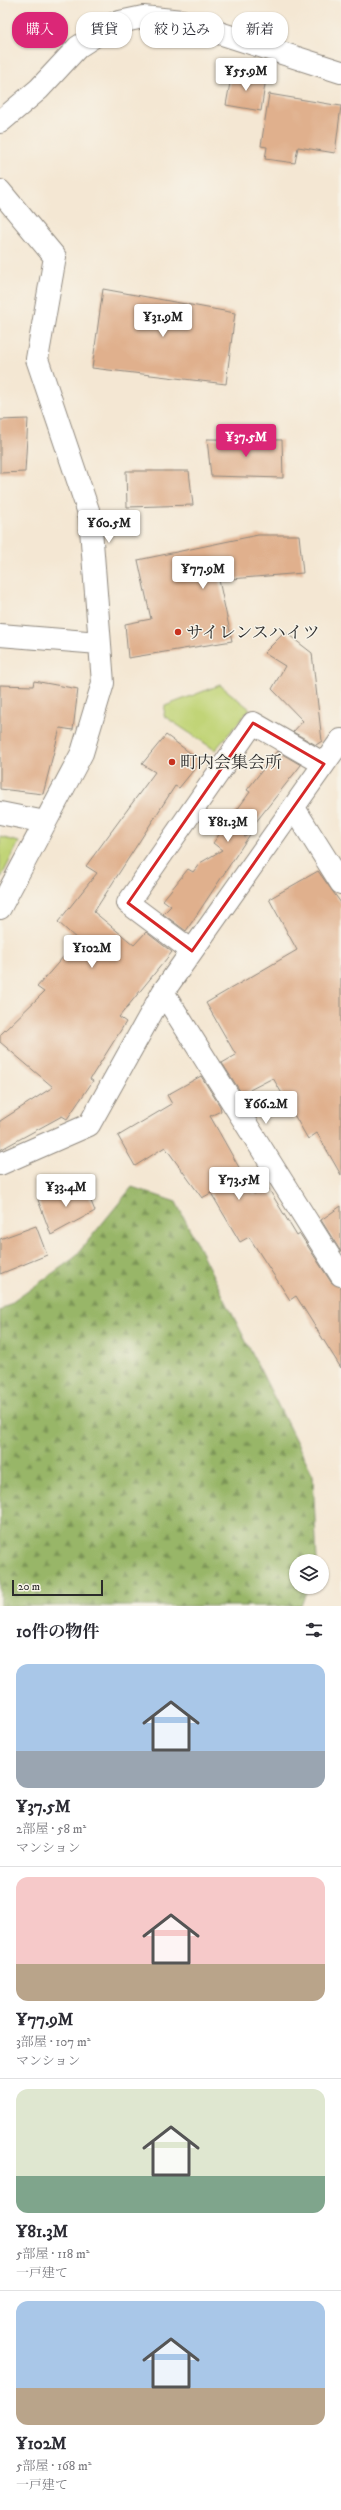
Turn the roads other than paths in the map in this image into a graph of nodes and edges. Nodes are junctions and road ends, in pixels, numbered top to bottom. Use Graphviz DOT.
graph roads {
  1 [pos="341,72"];
  2 [pos="0,122"];
  3 [pos="0,190"];
  4 [pos="0,635"];
  5 [pos="99,643"];
  6 [pos="341,740"];
  7 [pos="324,764"];
  8 [pos="294,808"];
  9 [pos="0,813"];
  10 [pos="45,822"];
  11 [pos="341,883"];
  12 [pos="0,908"];
  13 [pos="192,951"];
  14 [pos="162,992"];
  15 [pos="0,1164"];
  16 [pos="341,1273"];
  1 -- 2 [label="street"];
  3 -- 5 [label="street"];
  4 -- 5 [label="street"];
  5 -- 10 [label="street"];
  6 -- 7 [label="street"];
  7 -- 8 [label="street"];
  7 -- 13 [label="street"];
  8 -- 11 [label="street"];
  8 -- 13 [label="street"];
  9 -- 10 [label="street"];
  10 -- 12 [label="street"];
  13 -- 14 [label="street"];
  14 -- 15 [label="street"];
  14 -- 16 [label="street"];
}
